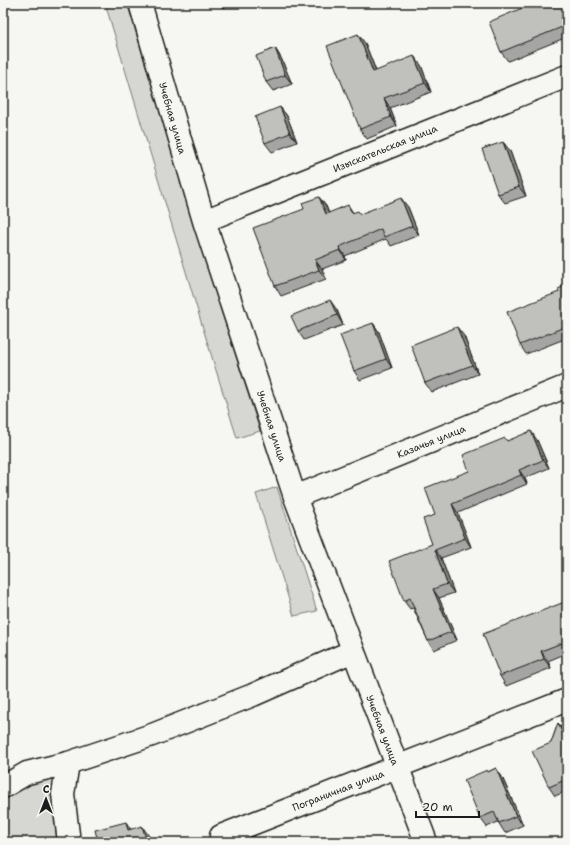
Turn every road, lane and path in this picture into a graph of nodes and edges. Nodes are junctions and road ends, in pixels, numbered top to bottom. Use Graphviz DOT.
graph roads {
  1 [pos="140,3"];
  2 [pos="567,76"];
  3 [pos="204,221"];
  4 [pos="567,386"];
  5 [pos="295,497"];
  6 [pos="353,652"];
  7 [pos="567,700"];
  8 [pos="68,764"];
  9 [pos="397,767"];
  10 [pos="3,787"];
  11 [pos="221,836"];
  12 [pos="69,842"];
  13 [pos="426,842"];
  1 -- 3 [label="street, Учебная улица"];
  2 -- 3 [label="street, Изыскательская улица"];
  3 -- 5 [label="street, Учебная улица"];
  4 -- 5 [label="street, Казачья улица"];
  5 -- 6 [label="street, Учебная улица"];
  6 -- 8 [label="street"];
  6 -- 9 [label="street, Учебная улица"];
  7 -- 9 [label="street, Пограничная улица"];
  8 -- 10 [label="street"];
  8 -- 12 [label="street"];
  9 -- 11 [label="street, Пограничная улица"];
  9 -- 13 [label="street, Учебная улица"];
}
